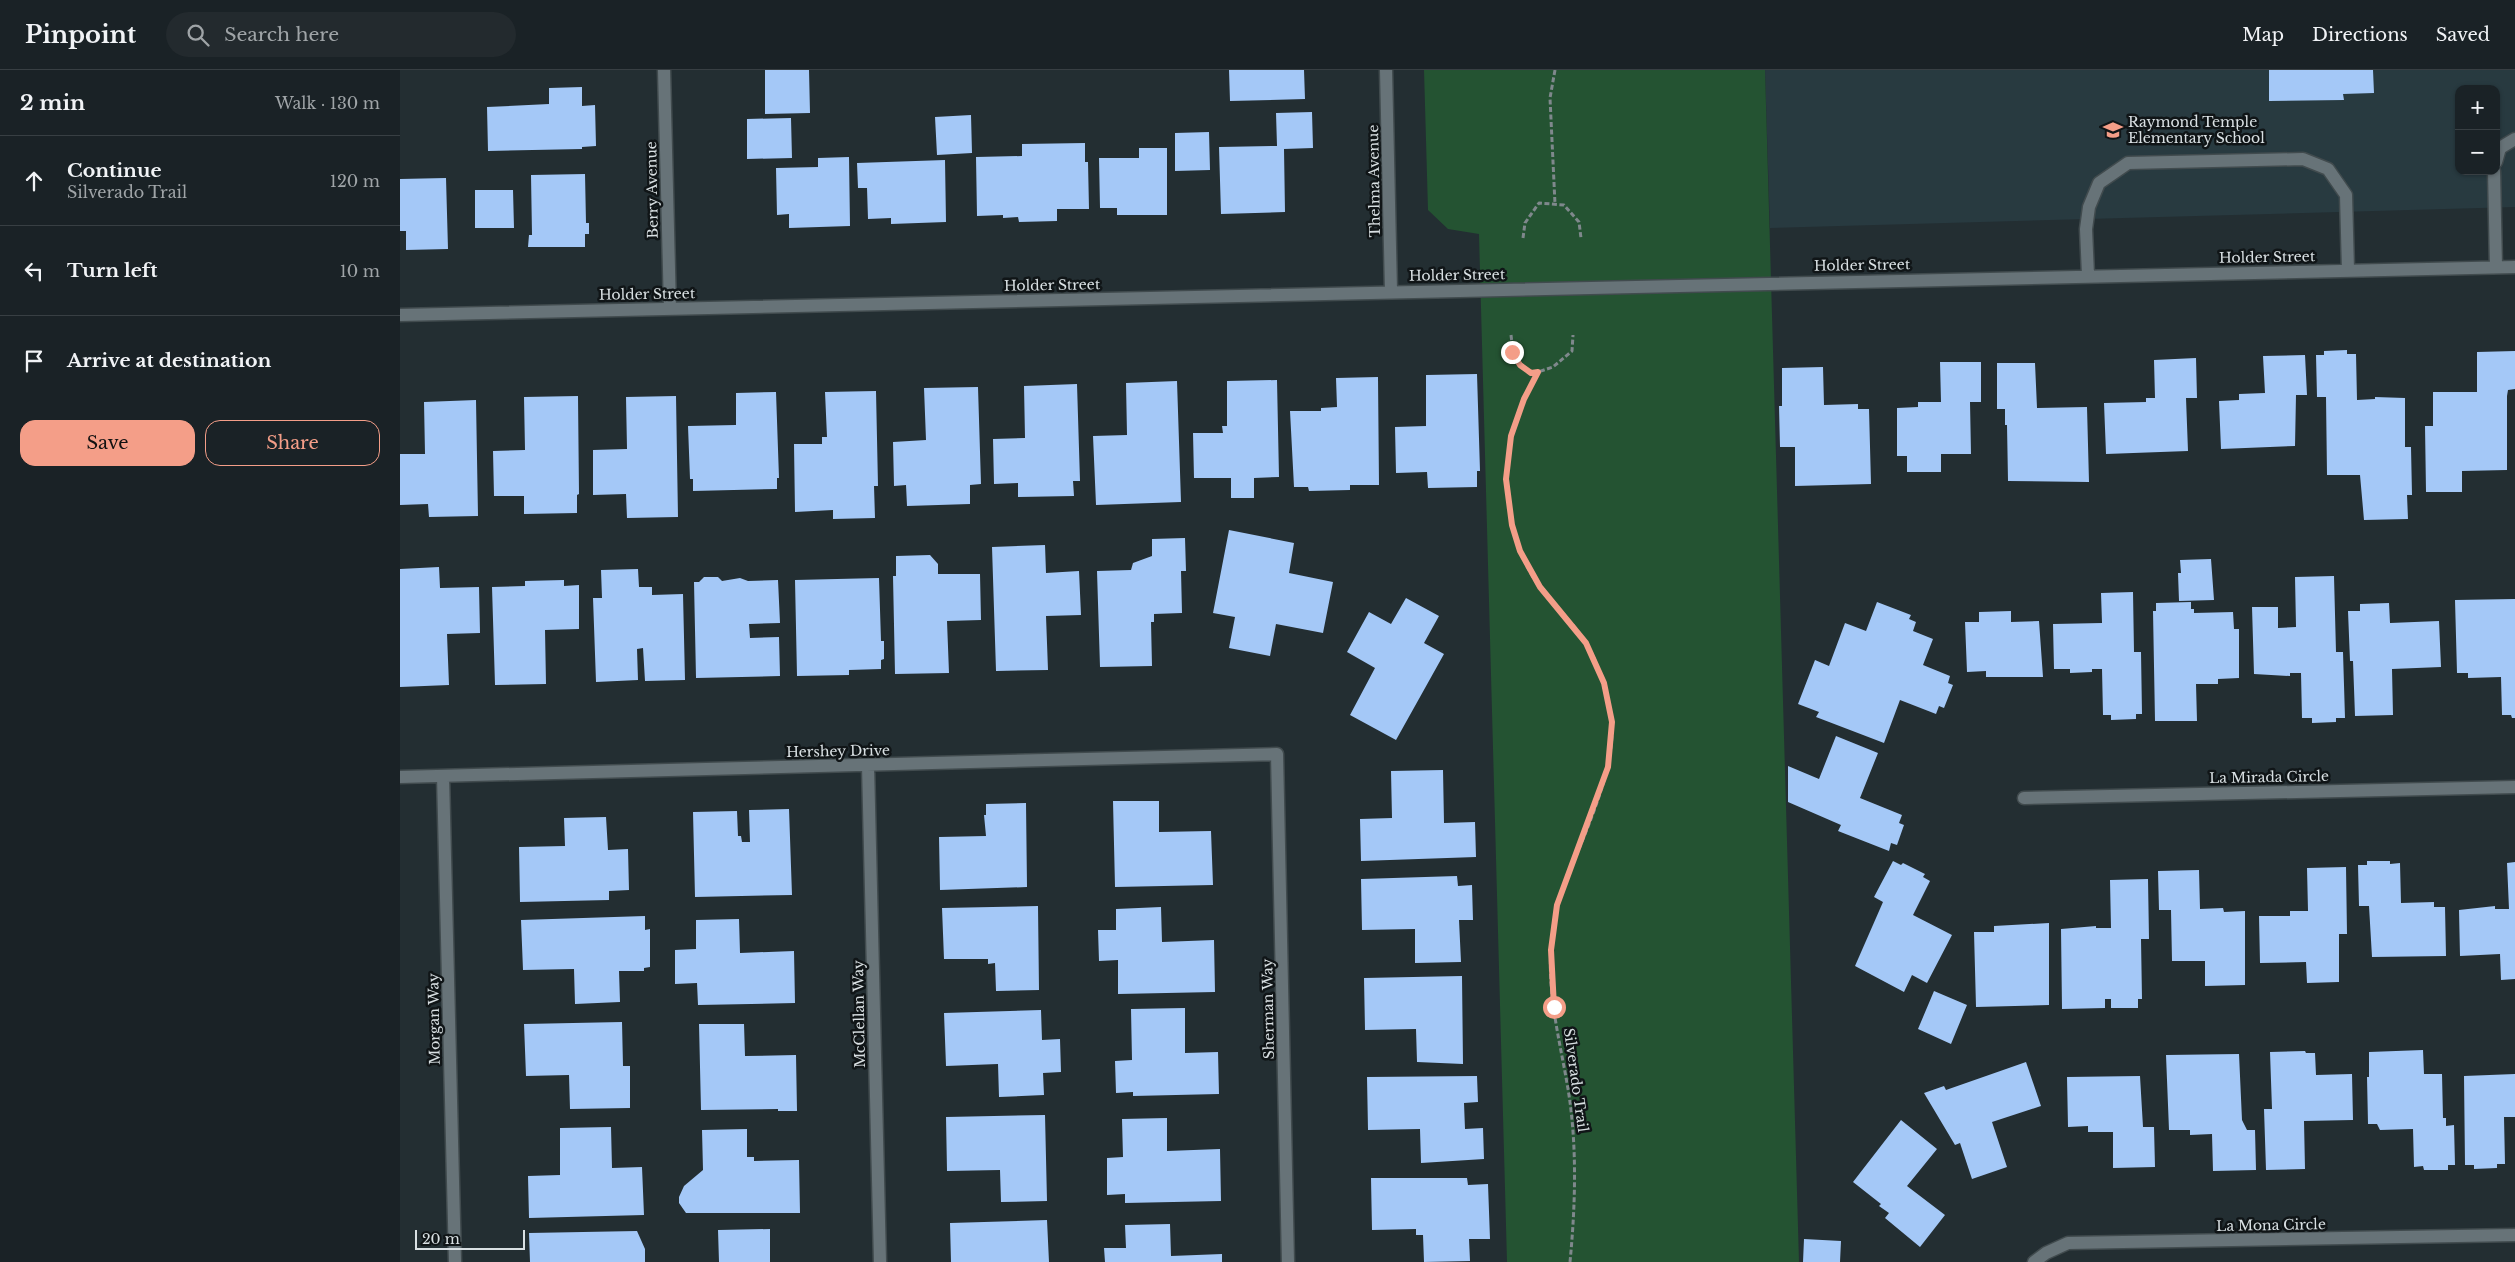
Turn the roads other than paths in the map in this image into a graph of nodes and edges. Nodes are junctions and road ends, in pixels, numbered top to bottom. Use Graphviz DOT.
graph roads {
  1 [pos="664,70"];
  2 [pos="1386,70"];
  3 [pos="2515,139"];
  4 [pos="2500,148"];
  5 [pos="2494,175"];
  6 [pos="2515,266"];
  7 [pos="2496,267"];
  8 [pos="2348,270"];
  9 [pos="2088,275"];
  10 [pos="1391,292"];
  11 [pos="670,309"];
  12 [pos="400,315"];
  13 [pos="1277,754"];
  14 [pos="868,765"];
  15 [pos="443,776"];
  16 [pos="400,777"];
  17 [pos="2515,787"];
  18 [pos="2024,798"];
  19 [pos="2515,1235"];
  20 [pos="455,1262"];
  21 [pos="880,1262"];
  22 [pos="1288,1262"];
  23 [pos="2034,1262"];
  1 -- 11 [label="street, Berry Avenue"];
  2 -- 10 [label="street, Thelma Avenue"];
  3 -- 4 [label="street"];
  5 -- 7 [label="street"];
  6 -- 7 [label="street, Holder Street"];
  7 -- 8 [label="street, Holder Street"];
  8 -- 9 [label="street, Holder Street"];
  8 -- 9 [label="street"];
  9 -- 10 [label="street, Holder Street"];
  10 -- 11 [label="street, Holder Street"];
  11 -- 12 [label="street, Holder Street"];
  13 -- 14 [label="street, Hershey Drive"];
  13 -- 22 [label="street, Sherman Way"];
  14 -- 15 [label="street, Hershey Drive"];
  14 -- 21 [label="street, McClellan Way"];
  15 -- 16 [label="street, Hershey Drive"];
  15 -- 20 [label="street, Morgan Way"];
  17 -- 18 [label="street, La Mirada Circle"];
  19 -- 23 [label="street, La Mona Circle"];
}
